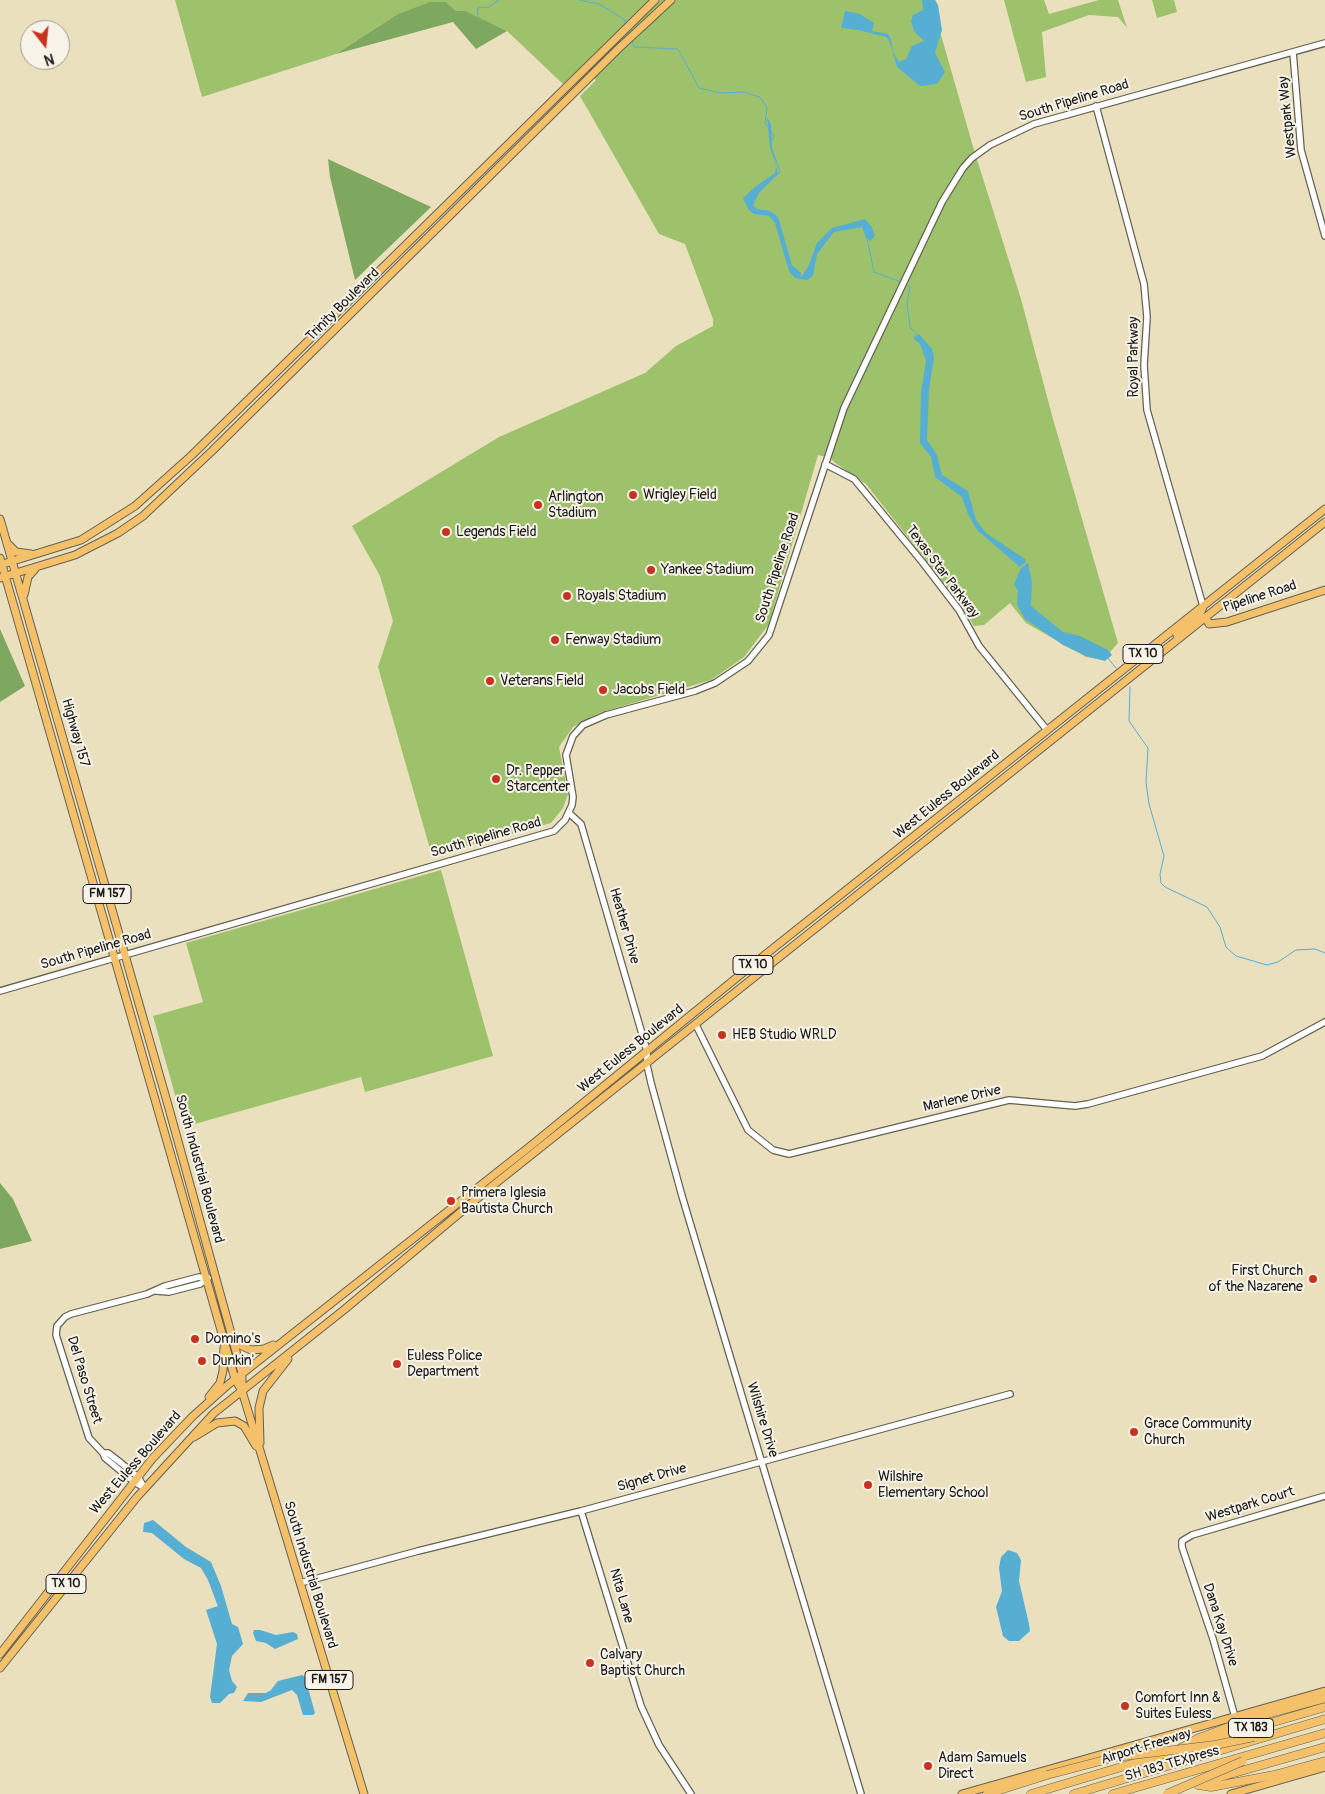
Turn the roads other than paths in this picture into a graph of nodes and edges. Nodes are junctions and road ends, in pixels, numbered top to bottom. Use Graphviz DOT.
graph roads {
  1 [pos="655,0"];
  2 [pos="671,0"];
  3 [pos="1325,43"];
  4 [pos="1293,52"];
  5 [pos="1096,106"];
  6 [pos="420,231"];
  7 [pos="1325,236"];
  8 [pos="428,238"];
  9 [pos="299,350"];
  10 [pos="307,358"];
  11 [pos="192,455"];
  12 [pos="199,463"];
  13 [pos="825,464"];
  14 [pos="1325,509"];
  15 [pos="0,519"];
  16 [pos="1325,522"];
  17 [pos="1303,527"];
  18 [pos="1307,537"];
  19 [pos="7,542"];
  20 [pos="44,553"];
  21 [pos="12,562"];
  22 [pos="1,563"];
  23 [pos="36,568"];
  24 [pos="1250,569"];
  25 [pos="16,573"];
  26 [pos="3,577"];
  27 [pos="0,584"];
  28 [pos="1325,590"];
  29 [pos="12,593"];
  30 [pos="23,598"];
  31 [pos="1203,606"];
  32 [pos="1206,618"];
  33 [pos="1170,647"];
  34 [pos="1047,730"];
  35 [pos="1054,739"];
  36 [pos="569,813"];
  37 [pos="124,955"];
  38 [pos="115,958"];
  39 [pos="0,990"];
  40 [pos="1325,1022"];
  41 [pos="696,1025"];
  42 [pos="647,1052"];
  43 [pos="646,1064"];
  44 [pos="190,1185"];
  45 [pos="180,1187"];
  46 [pos="380,1264"];
  47 [pos="215,1275"];
  48 [pos="206,1278"];
  49 [pos="379,1280"];
  50 [pos="324,1308"];
  51 [pos="333,1319"];
  52 [pos="226,1328"];
  53 [pos="278,1344"];
  54 [pos="298,1347"];
  55 [pos="242,1374"];
  56 [pos="235,1379"];
  57 [pos="242,1391"];
  58 [pos="1010,1394"];
  59 [pos="192,1416"];
  60 [pos="259,1446"];
  61 [pos="181,1447"];
  62 [pos="262,1454"];
  63 [pos="761,1460"];
  64 [pos="136,1480"];
  65 [pos="145,1488"];
  66 [pos="1325,1496"];
  67 [pos="582,1511"];
  68 [pos="1182,1541"];
  69 [pos="300,1583"];
  70 [pos="0,1654"];
  71 [pos="0,1668"];
  72 [pos="1325,1691"];
  73 [pos="1325,1698"];
  74 [pos="1325,1707"];
  75 [pos="1234,1717"];
  76 [pos="1325,1719"];
  77 [pos="1325,1734"];
  78 [pos="1254,1739"];
  79 [pos="1325,1747"];
  80 [pos="1178,1750"];
  81 [pos="1242,1758"];
  82 [pos="1325,1761"];
  83 [pos="1325,1767"];
  84 [pos="1193,1784"];
  85 [pos="364,1794"];
  86 [pos="690,1794"];
  87 [pos="861,1794"];
  88 [pos="962,1794"];
  89 [pos="987,1794"];
  90 [pos="1032,1794"];
  91 [pos="1074,1794"];
  92 [pos="1114,1794"];
  93 [pos="1161,1794"];
  94 [pos="1167,1794"];
  95 [pos="1230,1794"];
  1 -- 6 [label="main road, Trinity Boulevard"];
  2 -- 8 [label="main road, Trinity Boulevard"];
  3 -- 4 [label="street, South Pipeline Road"];
  4 -- 5 [label="street, South Pipeline Road"];
  4 -- 7 [label="street, Westpark Way"];
  5 -- 13 [label="street, South Pipeline Road"];
  5 -- 31 [label="street, Royal Parkway"];
  6 -- 8 [label="main road"];
  6 -- 9 [label="main road, Trinity Boulevard"];
  8 -- 10 [label="main road, Trinity Boulevard"];
  9 -- 10 [label="main road"];
  9 -- 11 [label="main road, Trinity Boulevard"];
  10 -- 12 [label="main road, Trinity Boulevard"];
  11 -- 12 [label="main road"];
  11 -- 20 [label="main road, Trinity Boulevard"];
  12 -- 23 [label="main road, Trinity Boulevard"];
  13 -- 34 [label="street, Texas Star Parkway"];
  13 -- 36 [label="street, South Pipeline Road"];
  14 -- 17 [label="main road, West Euless Boulevard / TX 10"];
  15 -- 19 [label="main road, Highway 157 / FM 157"];
  16 -- 18 [label="main road, West Euless Boulevard / TX 10"];
  17 -- 18 [label="main road"];
  17 -- 24 [label="main road, West Euless Boulevard / TX 10"];
  18 -- 32 [label="main road, West Euless Boulevard / TX 10"];
  19 -- 20 [label="main road"];
  19 -- 21 [label="main road, Highway 157 / FM 157"];
  20 -- 21 [label="main road, Trinity Boulevard"];
  21 -- 22 [label="main road, Trinity Boulevard"];
  21 -- 25 [label="main road, Highway 157 / FM 157"];
  22 -- 26 [label="main road, Highway 157 / FM 157"];
  23 -- 25 [label="main road, Trinity Boulevard"];
  23 -- 30 [label="main road"];
  24 -- 31 [label="main road, West Euless Boulevard / TX 10"];
  24 -- 32 [label="main road"];
  25 -- 26 [label="main road, Trinity Boulevard"];
  25 -- 30 [label="main road, Highway 157 / FM 157"];
  26 -- 29 [label="main road, Highway 157 / FM 157"];
  27 -- 29 [label="main road"];
  28 -- 32 [label="main road, Pipeline Road"];
  29 -- 38 [label="main road, Highway 157 / FM 157"];
  30 -- 37 [label="main road, Highway 157 / FM 157"];
  31 -- 33 [label="main road"];
  31 -- 34 [label="main road, West Euless Boulevard / TX 10"];
  32 -- 33 [label="main road, West Euless Boulevard / TX 10"];
  33 -- 35 [label="main road, West Euless Boulevard / TX 10"];
  34 -- 35 [label="main road"];
  34 -- 42 [label="main road, West Euless Boulevard / TX 10"];
  35 -- 41 [label="main road, West Euless Boulevard / TX 10"];
  36 -- 37 [label="street, South Pipeline Road"];
  36 -- 42 [label="street, Heather Drive"];
  37 -- 38 [label="street, South Pipeline Road"];
  37 -- 44 [label="main road, South Industrial Boulevard / FM 157"];
  38 -- 39 [label="street, South Pipeline Road"];
  38 -- 45 [label="main road, South Industrial Boulevard / FM 157"];
  40 -- 41 [label="street, Marlene Drive"];
  41 -- 43 [label="main road, West Euless Boulevard / TX 10"];
  42 -- 43 [label="street, Wilshire Drive"];
  42 -- 46 [label="main road, West Euless Boulevard / TX 10"];
  43 -- 49 [label="main road, West Euless Boulevard / TX 10"];
  43 -- 63 [label="street, Wilshire Drive"];
  44 -- 45 [label="main road"];
  44 -- 47 [label="main road, South Industrial Boulevard / FM 157"];
  45 -- 48 [label="main road, South Industrial Boulevard / FM 157"];
  46 -- 49 [label="main road"];
  46 -- 50 [label="main road, West Euless Boulevard / TX 10"];
  47 -- 48 [label="street, Del Paso Street"];
  47 -- 52 [label="main road, South Industrial Boulevard / FM 157"];
  48 -- 52 [label="main road, South Industrial Boulevard / FM 157"];
  48 -- 64 [label="street, Del Paso Street"];
  49 -- 51 [label="main road, West Euless Boulevard / TX 10"];
  50 -- 51 [label="main road"];
  50 -- 53 [label="main road, West Euless Boulevard / TX 10"];
  51 -- 54 [label="main road, West Euless Boulevard / TX 10"];
  52 -- 53 [label="main road"];
  52 -- 55 [label="main road, South Industrial Boulevard / FM 157"];
  52 -- 56 [label="main road, South Industrial Boulevard / FM 157"];
  52 -- 59 [label="main road"];
  53 -- 55 [label="main road, West Euless Boulevard / TX 10"];
  54 -- 57 [label="main road, West Euless Boulevard / TX 10"];
  54 -- 60 [label="main road"];
  55 -- 56 [label="main road, West Euless Boulevard / TX 10"];
  55 -- 57 [label="main road, South Industrial Boulevard / FM 157"];
  56 -- 57 [label="main road, South Industrial Boulevard / FM 157"];
  56 -- 59 [label="main road, West Euless Boulevard / TX 10"];
  57 -- 60 [label="main road, South Industrial Boulevard / FM 157"];
  57 -- 61 [label="main road, West Euless Boulevard / TX 10"];
  58 -- 63 [label="street, Signet Drive"];
  59 -- 64 [label="main road, West Euless Boulevard / TX 10"];
  60 -- 62 [label="main road, South Industrial Boulevard / FM 157"];
  61 -- 62 [label="main road"];
  61 -- 65 [label="main road, West Euless Boulevard / TX 10"];
  62 -- 69 [label="main road, South Industrial Boulevard / FM 157"];
  63 -- 67 [label="street, Signet Drive"];
  63 -- 87 [label="street, Wilshire Drive"];
  64 -- 65 [label="street, Del Paso Street"];
  64 -- 70 [label="main road, West Euless Boulevard / TX 10"];
  65 -- 71 [label="main road, West Euless Boulevard / TX 10"];
  66 -- 68 [label="street, Westpark Court"];
  67 -- 69 [label="street, Signet Drive"];
  67 -- 86 [label="street, Nita Lane"];
  68 -- 75 [label="street, Dana Kay Drive"];
  69 -- 85 [label="main road, South Industrial Boulevard / FM 157"];
  72 -- 75 [label="main road"];
  73 -- 80 [label="highway"];
  74 -- 80 [label="highway, Airport Freeway / TX 183"];
  75 -- 88 [label="main road"];
  76 -- 78 [label="highway"];
  77 -- 81 [label="highway"];
  78 -- 89 [label="highway, bridge"];
  78 -- 91 [label="highway, SH 183 TEXpress"];
  79 -- 84 [label="highway"];
  80 -- 90 [label="highway, Airport Freeway / TX 183"];
  81 -- 92 [label="highway, SH 183 TEXpress"];
  81 -- 94 [label="highway, bridge"];
  82 -- 84 [label="highway"];
  83 -- 95 [label="main road"];
  84 -- 93 [label="highway"];
}
